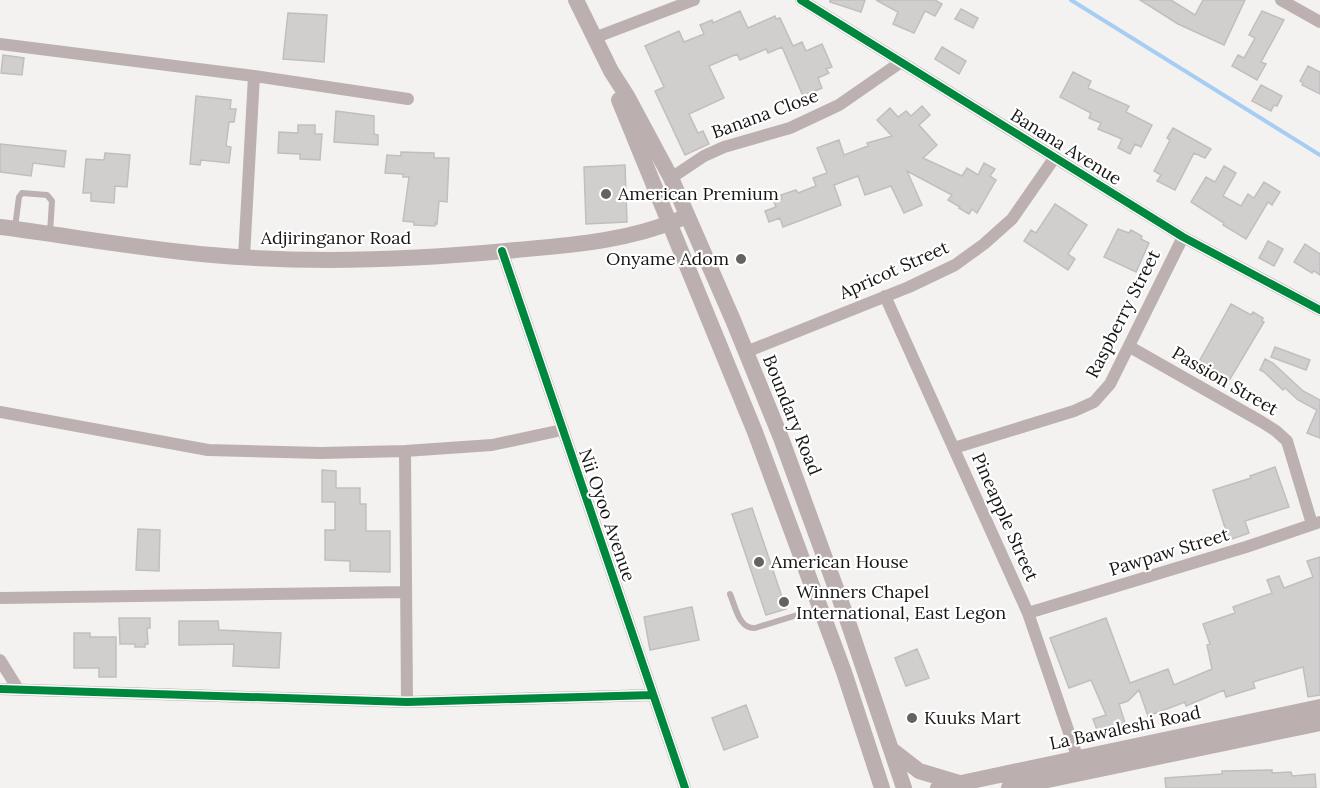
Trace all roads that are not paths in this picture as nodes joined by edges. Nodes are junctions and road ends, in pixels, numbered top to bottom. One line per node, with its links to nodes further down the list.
1 (576, 0): 6 (main road, Boundary Road)
2 (694, 0): 6 (street)
3 (801, 0): 8 (street, Banana Avenue)
4 (1281, 0): 5 (street)
5 (1320, 22)
6 (594, 38): 9 (main road, Boundary Road)
7 (0, 44): 10 (street)
8 (901, 62): 12 (street, Banana Avenue); 13 (street, Banana Close)
9 (610, 71): 13 (main road, Boundary Road); 15 (main road, Boundary Road)
10 (254, 76): 11 (street); 20 (street)
11 (408, 99)
12 (1055, 157): 18 (street, Banana Avenue); 21 (street, Apricot Street)
13 (671, 178): 14 (main road, Boundary Road)
14 (688, 215): 15 (main road, Adjiringanor Road); 24 (main road, Boundary Road)
15 (670, 223): 19 (main road, Adjiringanor Road); 33 (main road, Boundary Road)
16 (8, 228): 17 (main road, Adjiringanor Road); 17 (lane)
17 (50, 233): 20 (main road, Adjiringanor Road)
18 (1183, 237): 22 (street, Banana Avenue); 23 (street, Raspberry Street)
19 (502, 251): 20 (main road, Adjiringanor Road); 26 (street, Nii Oyoo Avenue)
20 (244, 257)
21 (885, 296): 24 (street, Apricot Street); 27 (street, Pineapple Street)
22 (1320, 310)
23 (1130, 348): 27 (street, Raspberry Street); 29 (street, Passion Street)
24 (746, 352): 42 (main road, Boundary Road)
25 (0, 412): 28 (street)
26 (562, 430): 28 (street); 38 (street, Nii Oyoo Avenue)
27 (954, 448): 34 (street, Pineapple Street)
28 (405, 451): 30 (street)
29 (1316, 523): 34 (street, Pawpaw Street)
30 (406, 592): 32 (street); 39 (street)
31 (730, 594): 33 (lane)
32 (0, 598)
33 (820, 608): 46 (main road, Boundary Road)
34 (1028, 613): 43 (street, Pineapple Street)
35 (0, 660): 37 (street)
36 (0, 689): 37 (street)
37 (18, 689): 39 (street)
38 (653, 695): 39 (street); 45 (street, Nii Oyoo Avenue)
39 (407, 702)
40 (1320, 707): 43 (main road, La Bawaleshi Road)
41 (1320, 723): 49 (main road, La Bawaleshi Road)
42 (892, 750): 44 (main road); 47 (main road, Boundary Road)
43 (1078, 759): 44 (main road, La Bawaleshi Road)
44 (960, 783): 48 (main road, La Bawaleshi Road)
45 (685, 788)
46 (882, 788)
47 (904, 788)
48 (938, 788)
49 (1009, 788)

